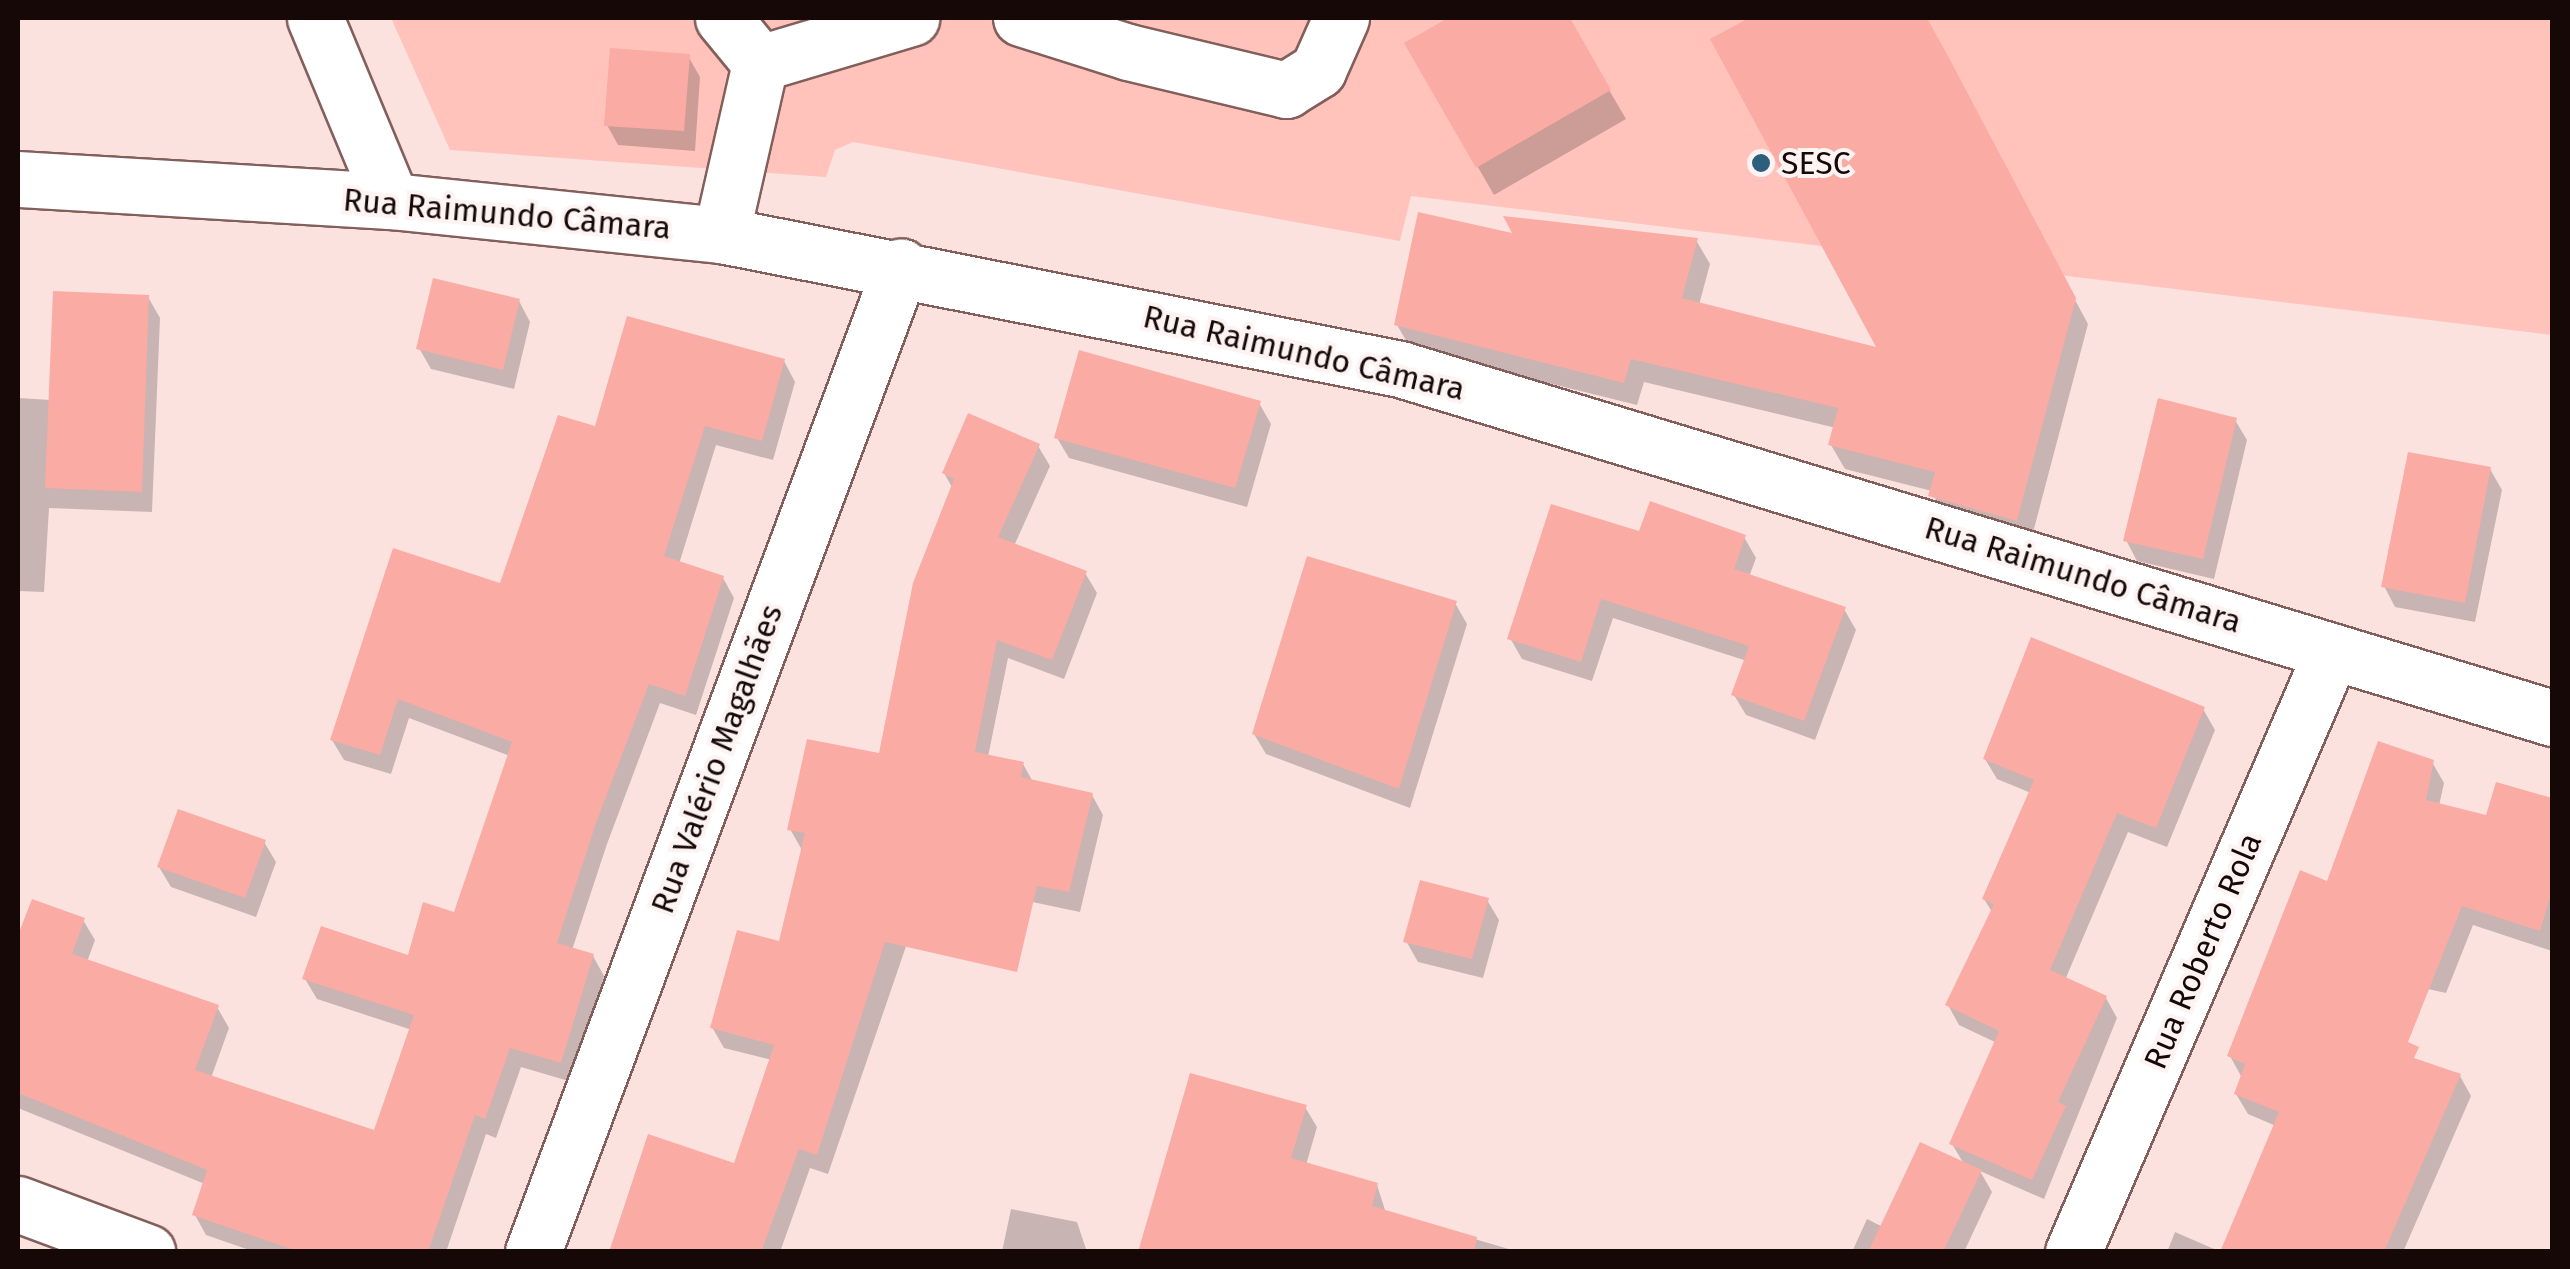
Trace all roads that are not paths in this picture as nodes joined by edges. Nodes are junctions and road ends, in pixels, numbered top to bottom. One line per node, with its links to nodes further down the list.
1 (315, 18): 8 (street)
2 (722, 18): 6 (street)
3 (910, 18): 6 (street)
4 (1021, 18): 5 (street)
5 (1341, 18)
6 (760, 63): 9 (street)
7 (18, 179): 8 (street, Rua Raimundo Câmara)
8 (391, 201): 9 (street, Rua Raimundo Câmara)
9 (721, 235): 10 (street, Rua Raimundo Câmara)
10 (900, 266): 11 (street, Rua Raimundo Câmara); 15 (street, Rua Valério Magalhães)
11 (2332, 651): 12 (street, Rua Raimundo Câmara); 16 (street, Rua Roberto Rola)
12 (2552, 718)
13 (18, 1204): 14 (street)
14 (147, 1252)
15 (533, 1252)
16 (2073, 1252)

